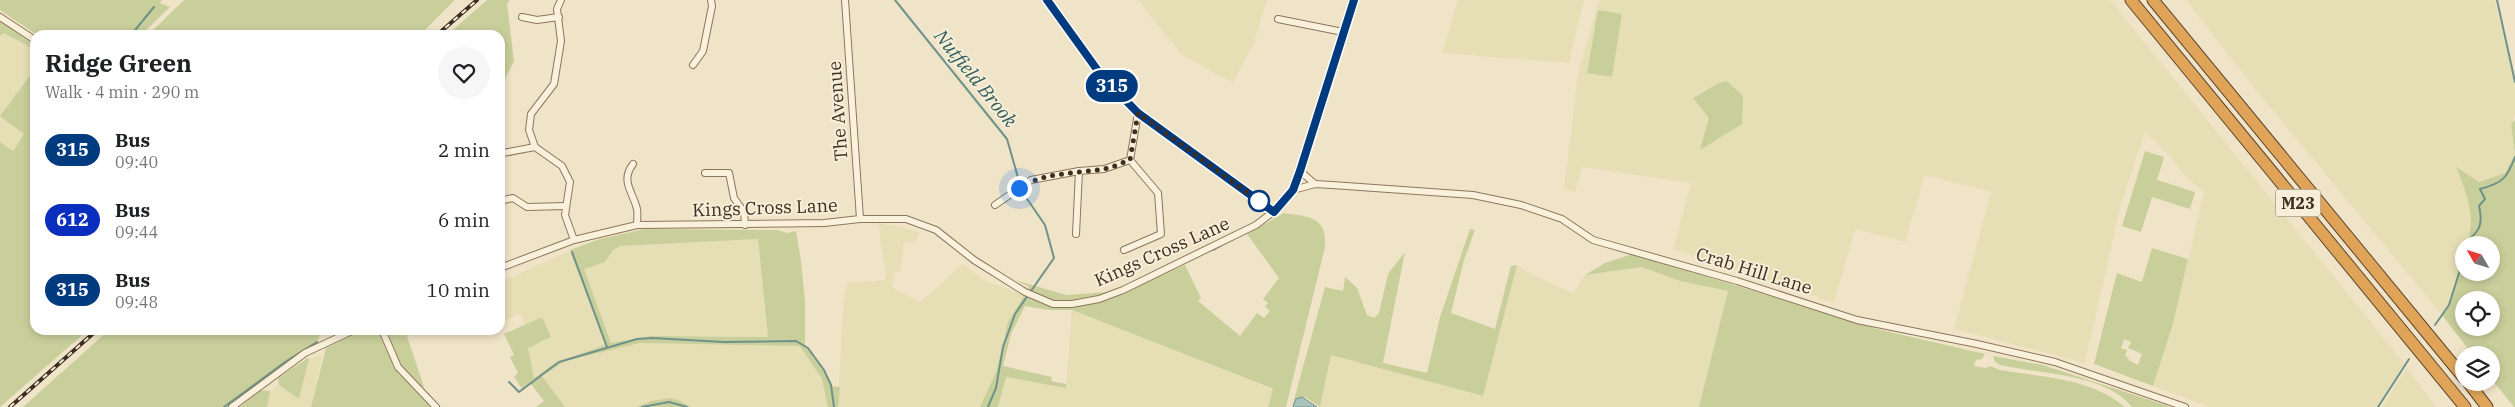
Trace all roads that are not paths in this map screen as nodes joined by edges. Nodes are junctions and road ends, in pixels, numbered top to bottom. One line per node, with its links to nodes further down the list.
1 (561, 0): 10 (street)
2 (711, 0): 14 (street)
3 (845, 0): 29 (street, The Avenue)
4 (1047, 0): 15 (street)
5 (1354, 0): 12 (street, Kings Cross Lane)
6 (2130, 0): 43 (highway, M23)
7 (2153, 0): 38 (highway, M23)
8 (522, 16): 10 (street)
9 (0, 17): 13 (street)
10 (559, 17): 16 (street)
11 (1278, 19): 12 (street)
12 (1343, 32): 21 (street, Kings Cross Lane)
13 (30, 37)
14 (693, 65)
15 (1138, 113): 18 (street); 28 (street)
16 (535, 147): 17 (street); 27 (street)
17 (505, 153)
18 (1130, 160): 20 (street); 34 (street)
19 (634, 164): 31 (street)
20 (1078, 171): 26 (street); 32 (street)
21 (1300, 171): 23 (street); 24 (street, Kings Cross Lane)
22 (705, 173): 30 (street)
23 (1314, 184): 24 (street, Crab Hill Lane); 42 (street, Crab Hill Lane)
24 (1293, 190): 28 (street, Kings Cross Lane)
25 (505, 200): 27 (street)
26 (995, 204)
27 (566, 206): 33 (street)
28 (1274, 212): 29 (street, Kings Cross Lane)
29 (860, 219): 30 (street, Kings Cross Lane)
30 (745, 225): 31 (street, Kings Cross Lane)
31 (637, 226): 33 (street, Kings Cross Lane)
32 (1076, 234)
33 (574, 240): 35 (street, Kings Cross Lane)
34 (1124, 250)
35 (505, 266)
36 (343, 335): 40 (street)
37 (384, 335): 41 (street)
38 (2455, 367)
39 (2475, 391): 44 (highway)
40 (232, 407)
41 (436, 407)
42 (2185, 407)
43 (2465, 407)
44 (2487, 407)

